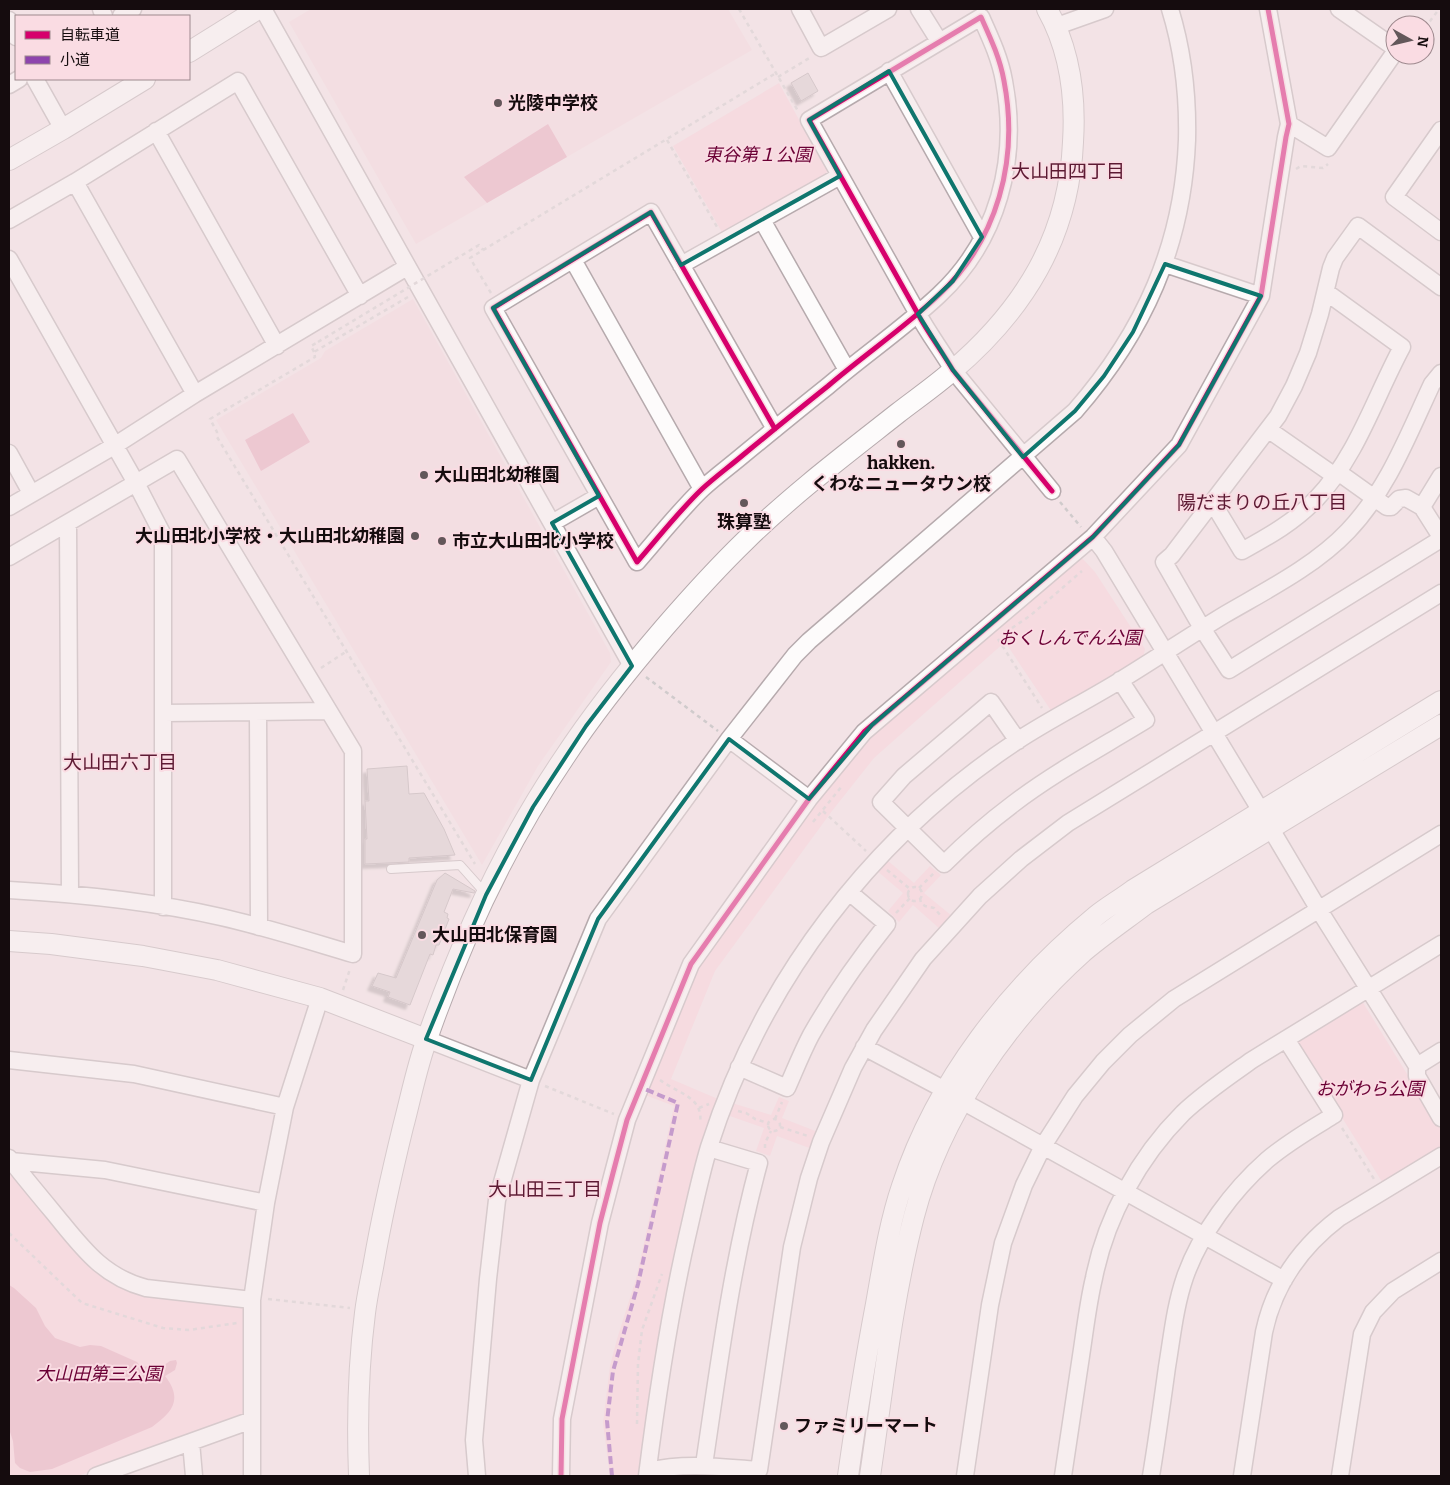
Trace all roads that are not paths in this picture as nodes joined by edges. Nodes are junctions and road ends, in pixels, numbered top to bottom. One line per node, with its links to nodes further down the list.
1 (134, 9): 12 (street)
2 (258, 9): 18 (street)
3 (263, 9): 38 (street)
4 (800, 9): 5 (street)
5 (888, 9)
6 (920, 9): 17 (street)
7 (1047, 9): 14 (street)
8 (1105, 9): 14 (street)
9 (1170, 9): 36 (street)
10 (1268, 9): 23 (street)
11 (1339, 9): 16 (street)
12 (123, 15)
13 (9, 20): 15 (street)
14 (1057, 26): 46 (street)
15 (15, 35)
16 (1385, 41)
17 (939, 42): 20 (street); 33 (street)
18 (190, 51)
19 (1386, 65): 23 (street)
20 (889, 71): 28 (street); 33 (street)
21 (36, 80): 24 (street)
22 (143, 80): 24 (street)
23 (1289, 124): 42 (street)
24 (63, 129): 27 (street)
25 (1441, 130): 32 (street)
26 (156, 131): 29 (street); 41 (street); 44 (street)
27 (9, 160)
28 (840, 176): 31 (street); 43 (street)
29 (75, 182): 30 (street); 48 (street)
30 (9, 220)
31 (762, 220): 37 (street); 45 (street)
32 (1440, 227)
33 (982, 237): 43 (street)
34 (9, 259): 51 (street)
35 (573, 260): 37 (street); 57 (street); 60 (street)
36 (1165, 264): 42 (street); 53 (street)
37 (681, 265): 49 (street)
38 (407, 267): 41 (street); 66 (street)
39 (1441, 287): 40 (street)
40 (1326, 292): 50 (street); 54 (street)
41 (360, 296): 44 (street)
42 (1261, 296): 67 (street)
43 (918, 314): 45 (street); 46 (street)
44 (278, 346): 48 (street)
45 (847, 370): 49 (street)
46 (953, 370): 53 (street); 73 (street)
47 (1441, 373): 61 (street)
48 (195, 394): 51 (street)
49 (775, 429): 57 (street)
50 (1269, 430): 54 (street); 62 (street)
51 (114, 446): 56 (street); 59 (street)
52 (9, 453): 59 (street)
53 (1023, 457): 58 (street); 81 (street)
54 (1336, 474): 61 (street); 62 (street)
55 (1441, 476): 64 (street)
56 (136, 483): 65 (street); 76 (street); 77 (street)
57 (702, 489): 60 (street)
58 (1052, 491)
59 (31, 493): 63 (street)
60 (600, 496): 66 (street)
61 (1375, 498): 64 (street); 71 (street)
62 (1212, 503): 71 (street)
63 (9, 507)
64 (1422, 507): 68 (street)
65 (68, 523): 69 (street); 91 (street)
66 (552, 523): 73 (street)
67 (1092, 538): 72 (street); 83 (street)
68 (1441, 538): 71 (street)
69 (9, 557)
70 (1441, 592): 80 (street)
71 (1202, 628): 72 (street)
72 (1165, 652): 74 (street); 80 (street)
73 (632, 666): 92 (street)
74 (1120, 680): 82 (street); 85 (street)
75 (1441, 701): 84 (street)
76 (328, 711): 78 (street); 95 (street)
77 (164, 713): 78 (street); 93 (street)
78 (258, 713): 95 (street)
79 (1441, 725): 86 (street)
80 (1215, 733): 84 (street); 102 (street)
81 (729, 739): 83 (street); 107 (street)
82 (1018, 741): 85 (street); 85 (street)
83 (809, 799): 131 (street)
84 (1261, 811): 108 (street)
85 (907, 829): 90 (street)
86 (1271, 829): 94 (street); 108 (street)
87 (1441, 834): 94 (street)
88 (391, 869): 92 (lane)
89 (9, 890): 91 (street)
90 (849, 892): 106 (street); 106 (street)
91 (70, 894): 93 (street)
92 (486, 895): 100 (street)
93 (163, 906): 95 (street)
94 (1319, 910): 98 (street); 111 (street)
95 (259, 927)
96 (9, 941): 99 (street)
97 (1441, 944): 98 (street)
98 (1369, 989): 101 (street); 105 (street)
99 (320, 998): 100 (street); 109 (street)
100 (426, 1039): 107 (street); 129 (street)
101 (1286, 1039): 115 (street); 117 (street)
102 (864, 1047): 108 (street); 123 (street)
103 (1441, 1051): 105 (street)
104 (9, 1060): 109 (street)
105 (1417, 1066): 110 (street)
106 (739, 1067): 112 (street)
107 (531, 1080): 130 (street)
108 (954, 1096): 111 (street); 132 (street); 133 (street)
109 (286, 1107): 116 (street)
110 (1441, 1118)
111 (1043, 1146): 115 (street); 134 (street)
112 (709, 1148): 123 (street); 125 (street)
113 (1441, 1156): 119 (street)
114 (10, 1159): 116 (street); 120 (street)
115 (1126, 1191): 117 (street); 135 (street)
116 (266, 1203): 120 (street)
117 (1205, 1236): 119 (street); 136 (street)
118 (1441, 1261): 138 (street)
119 (1284, 1280): 137 (street)
120 (252, 1299): 121 (street)
121 (252, 1420): 122 (street); 128 (street)
122 (192, 1442): 124 (street); 127 (street)
123 (704, 1465): 125 (street)
124 (127, 1471): 126 (street)
125 (647, 1473)
126 (96, 1476)
127 (194, 1476)
128 (252, 1476)
129 (359, 1476)
130 (477, 1476)
131 (561, 1476)
132 (848, 1476)
133 (870, 1476)
134 (965, 1476)
135 (1063, 1476)
136 (1151, 1476)
137 (1242, 1476)
138 (1340, 1476)

